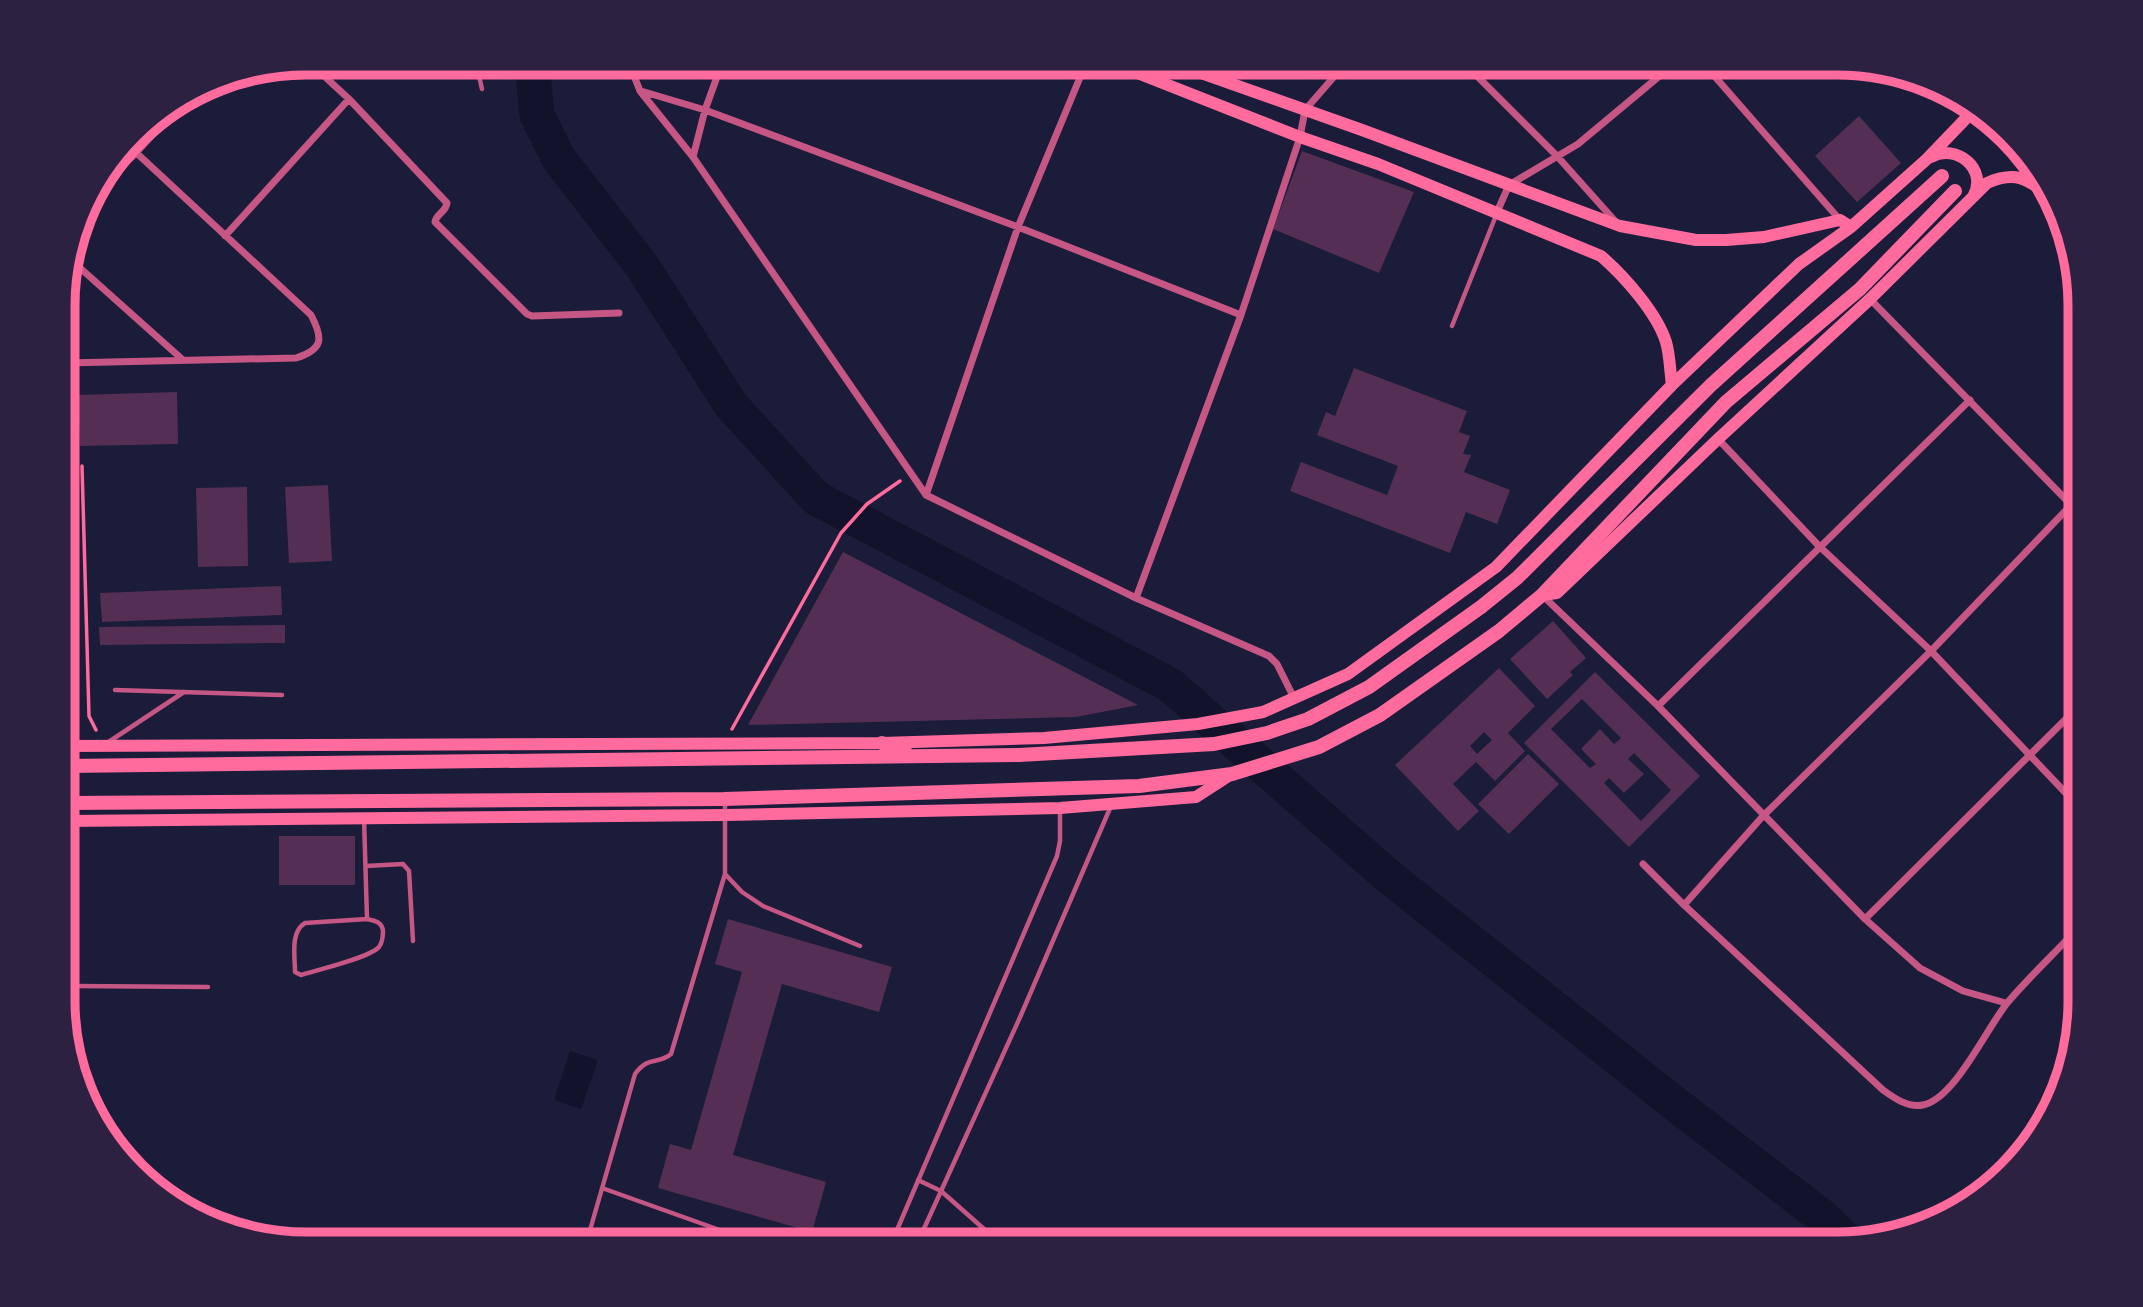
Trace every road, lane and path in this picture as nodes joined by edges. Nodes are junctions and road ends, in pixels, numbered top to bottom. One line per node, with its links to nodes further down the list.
1 (323, 75): 14 (street)
2 (479, 75): 12 (lane)
3 (634, 75): 13 (street)
4 (718, 75): 15 (street)
5 (1081, 75): 33 (street)
6 (1142, 75): 19 (main road)
7 (1207, 75): 16 (main road)
8 (1336, 75): 16 (street)
9 (1476, 75): 22 (street)
10 (1661, 75): 22 (street)
11 (1714, 75): 31 (street)
12 (482, 89)
13 (640, 91): 15 (street); 21 (street)
14 (349, 99): 34 (street); 37 (street)
15 (705, 110): 21 (street); 33 (street)
16 (1305, 110): 19 (street); 27 (main road)
17 (1968, 117): 24 (main road)
18 (151, 136): 20 (street)
19 (1300, 137): 30 (main road); 38 (street)
20 (135, 153): 23 (street); 34 (street)
21 (692, 156): 46 (street)
22 (1557, 156): 27 (street); 32 (street)
23 (130, 158)
24 (1927, 159): 29 (main road); 31 (main road)
25 (1942, 176): 64 (main road)
26 (2031, 182): 29 (main road)
27 (1509, 185): 30 (street); 32 (main road)
28 (1955, 191): 51 (main road)
29 (1970, 201): 36 (main road)
30 (1497, 212): 39 (lane); 42 (main road)
31 (1846, 224): 32 (main road); 42 (main road)
32 (1620, 226)
33 (1018, 227): 38 (street); 47 (street)
34 (225, 236): 40 (street)
35 (79, 267): 40 (street)
36 (1870, 299): 43 (street); 44 (main road)
37 (619, 313)
38 (1241, 315): 52 (street)
39 (1452, 326)
40 (183, 361): 41 (street)
41 (75, 363)
42 (1672, 385): 57 (main road)
43 (1970, 400): 48 (street); 50 (street)
44 (1718, 439): 50 (street); 51 (main road)
45 (82, 466): 63 (path)
46 (911, 473): 47 (street); 61 (path)
47 (926, 495): 52 (street)
48 (2067, 501)
49 (2067, 509): 53 (street)
50 (1819, 546): 53 (street); 58 (street)
51 (1542, 595): 58 (street); 67 (main road)
52 (1136, 598): 57 (street)
53 (1931, 651): 65 (street); 74 (street)
54 (115, 690): 55 (lane)
55 (184, 692): 56 (lane); 63 (lane)
56 (282, 695)
57 (1294, 698): 60 (main road)
58 (1658, 706): 74 (street)
59 (2067, 718): 65 (street)
60 (882, 743): 61 (main road); 64 (main road)
61 (724, 744): 63 (main road)
62 (75, 746): 63 (main road)
63 (104, 746)
64 (917, 755): 66 (main road)
65 (2031, 755): 68 (street); 82 (street)
66 (75, 766)
67 (1232, 774): 69 (main road); 71 (main road)
68 (2067, 793)
69 (724, 799): 70 (main road); 73 (lane)
70 (75, 803)
71 (1112, 803): 72 (main road); 91 (lane)
72 (1060, 808): 73 (main road); 89 (lane)
73 (726, 815): 75 (main road); 79 (lane)
74 (1763, 816): 80 (street); 82 (street)
75 (364, 818): 76 (main road); 78 (lane)
76 (75, 821)
77 (1643, 864): 80 (street)
78 (366, 866): 81 (lane); 83 (lane)
79 (725, 874): 85 (lane); 90 (lane)
80 (1684, 905): 88 (street)
81 (368, 919): 81 (lane)
82 (1864, 919): 88 (street)
83 (413, 941)
84 (2067, 941): 88 (street)
85 (860, 946)
86 (75, 986): 87 (lane)
87 (208, 988)
88 (2006, 1003)
89 (918, 1180): 91 (lane); 94 (lane)
90 (602, 1188): 92 (lane); 93 (lane)
91 (941, 1191): 95 (lane); 96 (lane)
92 (589, 1232)
93 (725, 1232)
94 (896, 1232)
95 (923, 1232)
96 (987, 1232)

